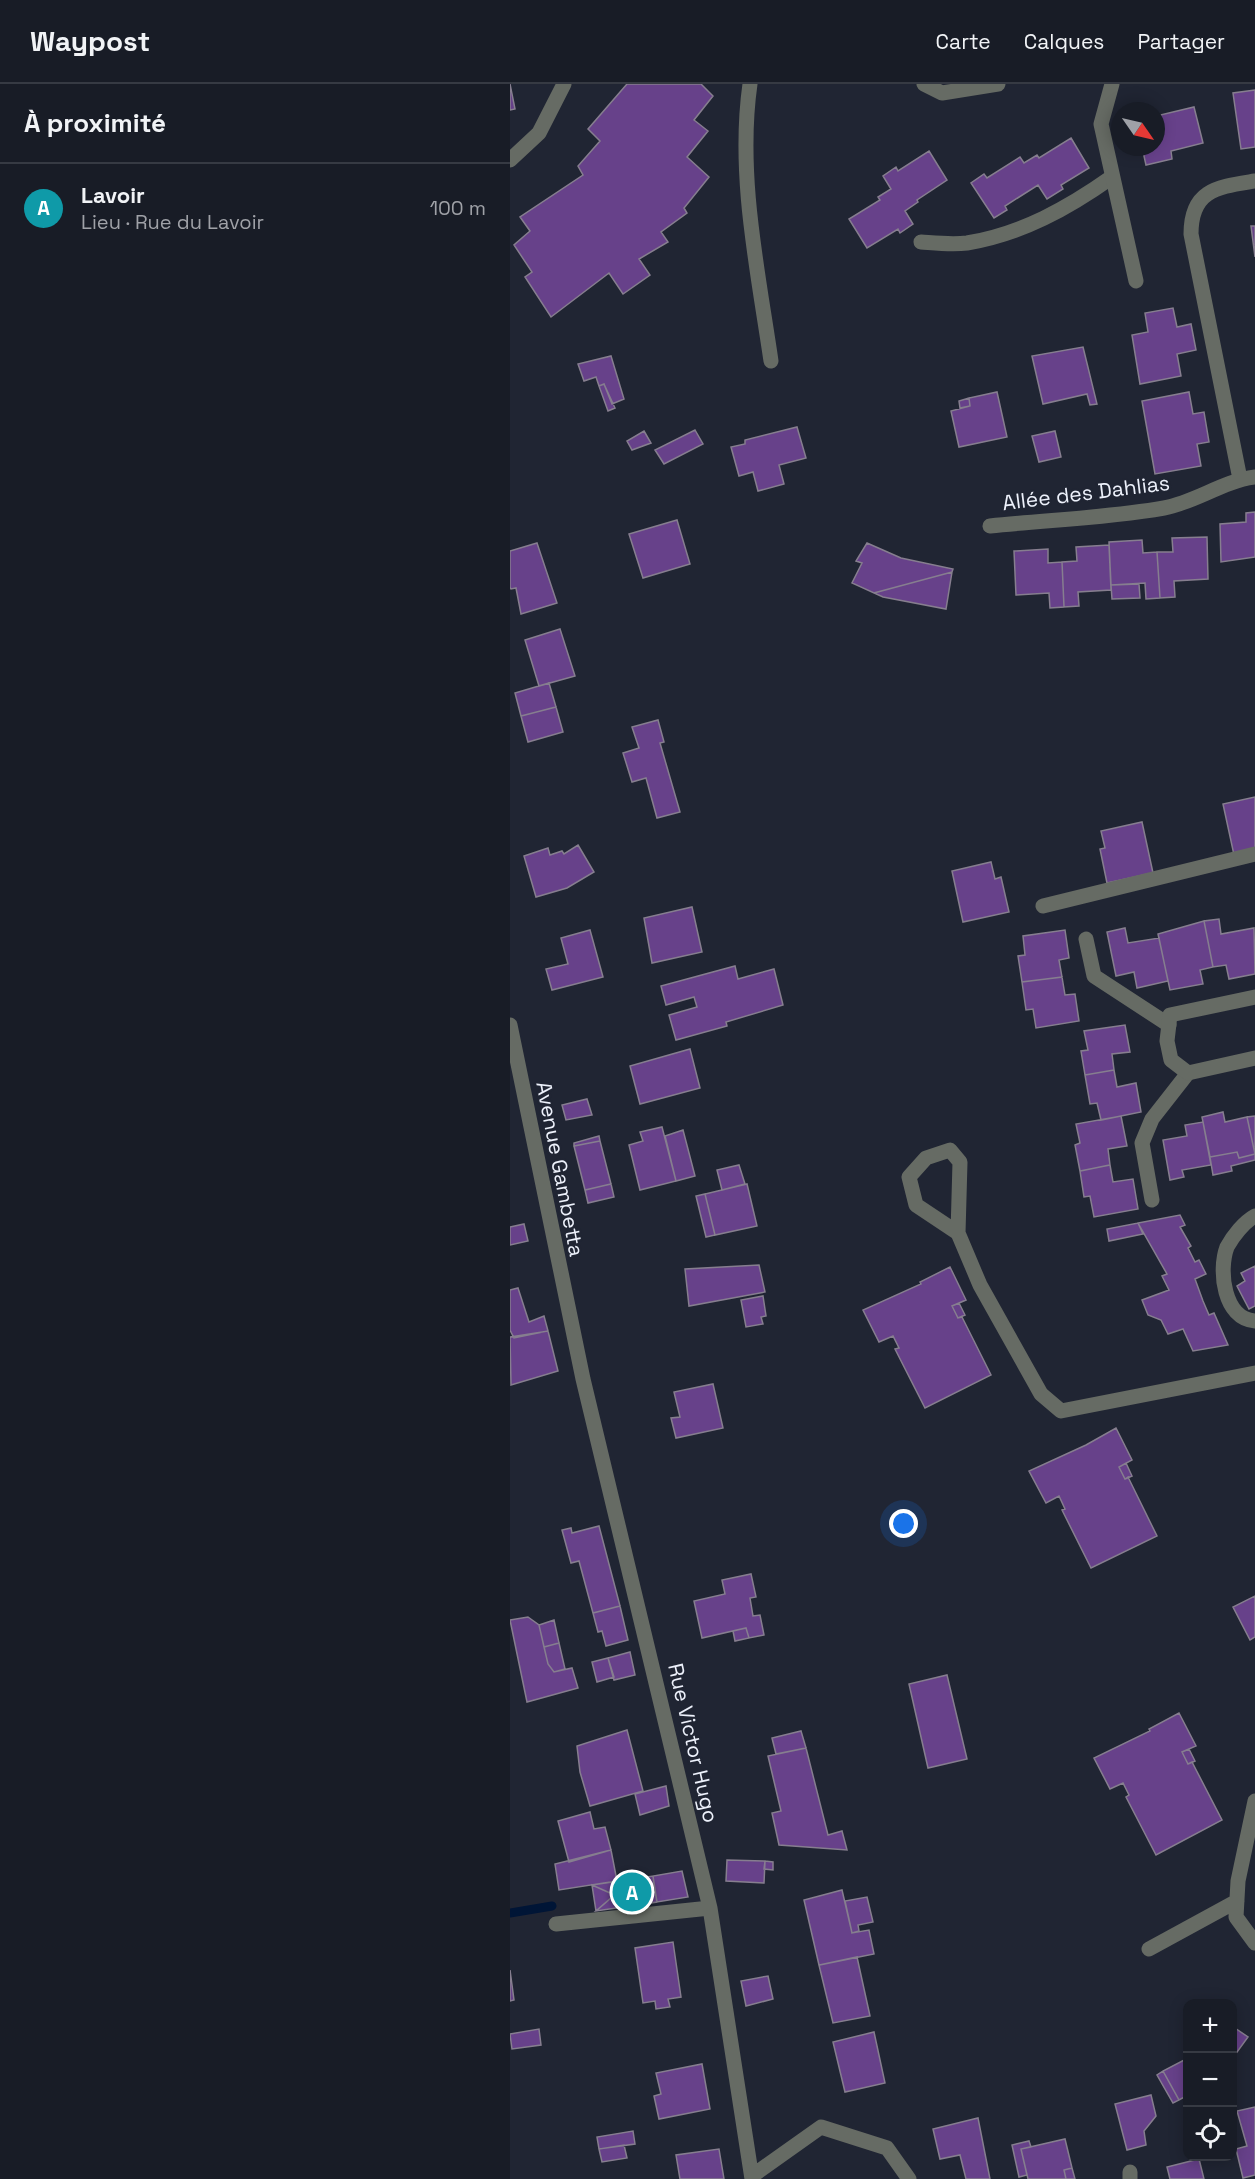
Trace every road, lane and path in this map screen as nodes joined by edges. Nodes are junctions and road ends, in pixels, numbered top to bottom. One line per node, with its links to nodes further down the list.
1 (564, 84): 6 (street)
2 (750, 84): 11 (street)
3 (924, 84): 4 (street)
4 (998, 84)
5 (1112, 84): 7 (street)
6 (510, 160)
7 (1112, 177): 9 (street); 10 (street)
8 (1255, 181): 12 (street)
9 (921, 242)
10 (1136, 281)
11 (771, 361)
12 (1248, 478): 13 (street, Allée des Dahlias)
13 (990, 526)
14 (1255, 854): 15 (street)
15 (1043, 906)
16 (1086, 939): 19 (street)
17 (1255, 997): 19 (street)
18 (510, 1024): 25 (street, Avenue Gambetta)
19 (1169, 1024): 21 (street)
20 (1255, 1058): 21 (street)
21 (1188, 1073): 22 (street)
22 (1152, 1200)
23 (1255, 1216): 26 (street)
24 (958, 1233): 24 (street); 27 (street)
25 (570, 1321): 30 (street, Rue Victor Hugo)
26 (1255, 1321)
27 (1255, 1374)
28 (1255, 1801): 29 (street)
29 (1237, 1901): 32 (street); 33 (street)
30 (710, 1908): 31 (street); 34 (street, Rue Victor Hugo)
31 (556, 1924)
32 (1255, 1943)
33 (1149, 1948)
34 (752, 2177): 35 (street)
35 (909, 2179)

